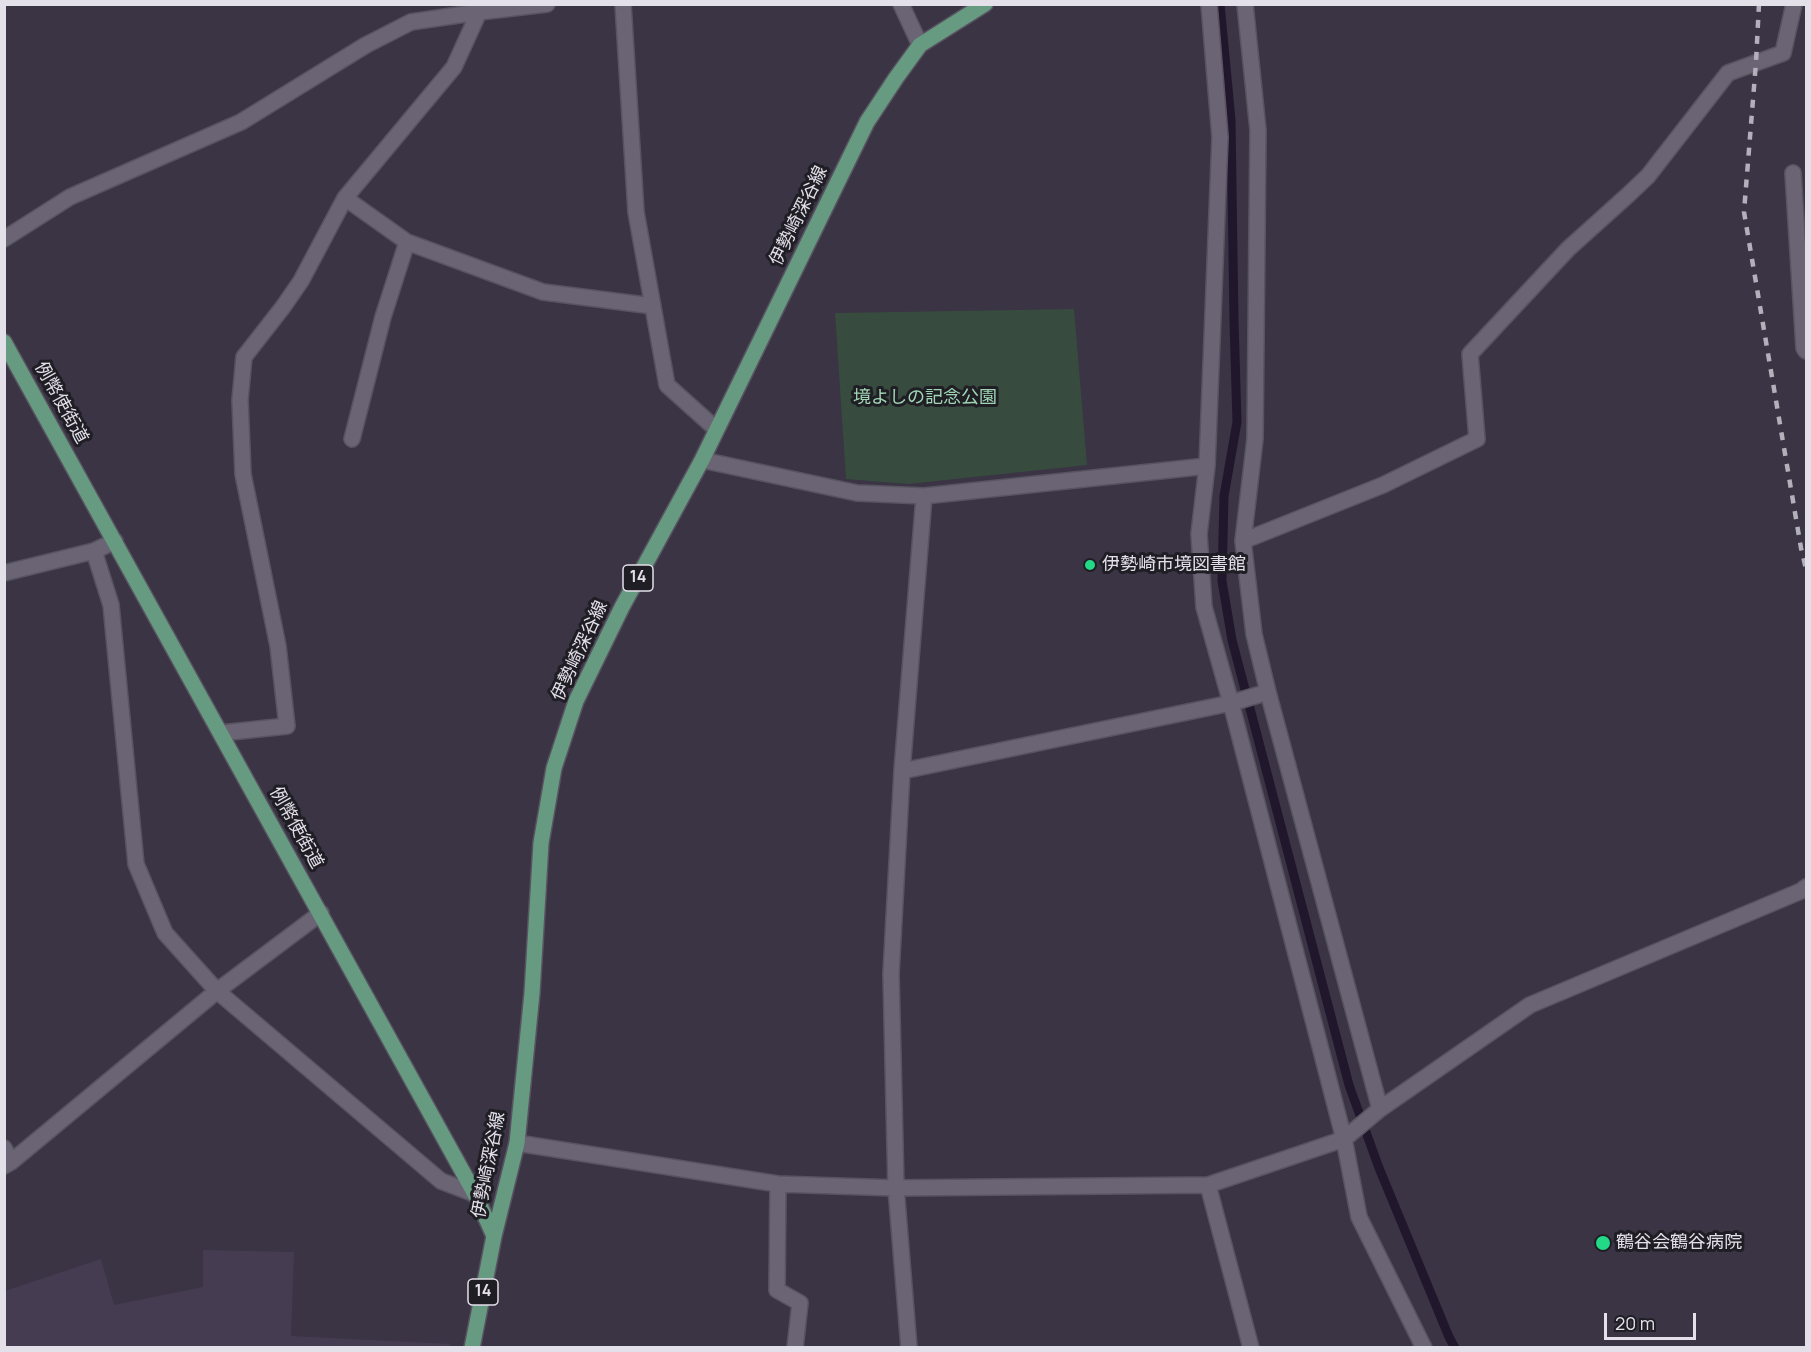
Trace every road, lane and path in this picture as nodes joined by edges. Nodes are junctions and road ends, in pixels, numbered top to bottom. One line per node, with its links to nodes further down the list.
1 (547, 4): 8 (street)
2 (623, 4): 14 (street)
3 (901, 4): 9 (street)
4 (985, 4): 9 (main road, 伊勢崎深谷線 / 14)
5 (1209, 4): 20 (street)
6 (1245, 4): 23 (street)
7 (1794, 4): 23 (street)
8 (479, 12): 11 (street); 12 (street)
9 (920, 45): 17 (main road, 伊勢崎深谷線 / 14)
10 (1793, 173): 16 (street)
11 (345, 198): 13 (street); 28 (street)
12 (4, 239)
13 (407, 242): 14 (street); 18 (street)
14 (653, 306): 17 (street)
15 (4, 342): 22 (main road, 例幣使街道)
16 (1806, 351)
17 (717, 429): 19 (main road, 伊勢崎深谷線 / 14)
18 (352, 439)
19 (702, 460): 21 (street); 35 (main road, 伊勢崎深谷線 / 14)
20 (1207, 466): 21 (street); 27 (street)
21 (924, 496): 29 (street)
22 (115, 541): 24 (street); 28 (main road, 例幣使街道)
23 (1242, 541): 26 (street)
24 (94, 551): 25 (street); 32 (street)
25 (4, 573)
26 (1268, 692): 27 (street); 33 (street)
27 (1231, 704): 29 (street); 34 (street)
28 (221, 733): 31 (main road, 例幣使街道)
29 (902, 771): 39 (street)
30 (1806, 887): 33 (street)
31 (321, 914): 32 (street); 40 (main road, 例幣使街道)
32 (216, 991): 36 (street); 40 (street)
33 (1380, 1109): 34 (street)
34 (1344, 1139): 38 (street); 46 (street)
35 (517, 1143): 37 (street); 41 (main road, 伊勢崎深谷線 / 14)
36 (7, 1158)
37 (778, 1184): 39 (street); 43 (street)
38 (1208, 1185): 39 (street); 45 (street)
39 (896, 1188): 44 (street)
40 (475, 1194): 41 (main road, 例幣使街道)
41 (494, 1236): 42 (main road, 14)
42 (472, 1347)
43 (795, 1347)
44 (909, 1347)
45 (1251, 1347)
46 (1424, 1347)

